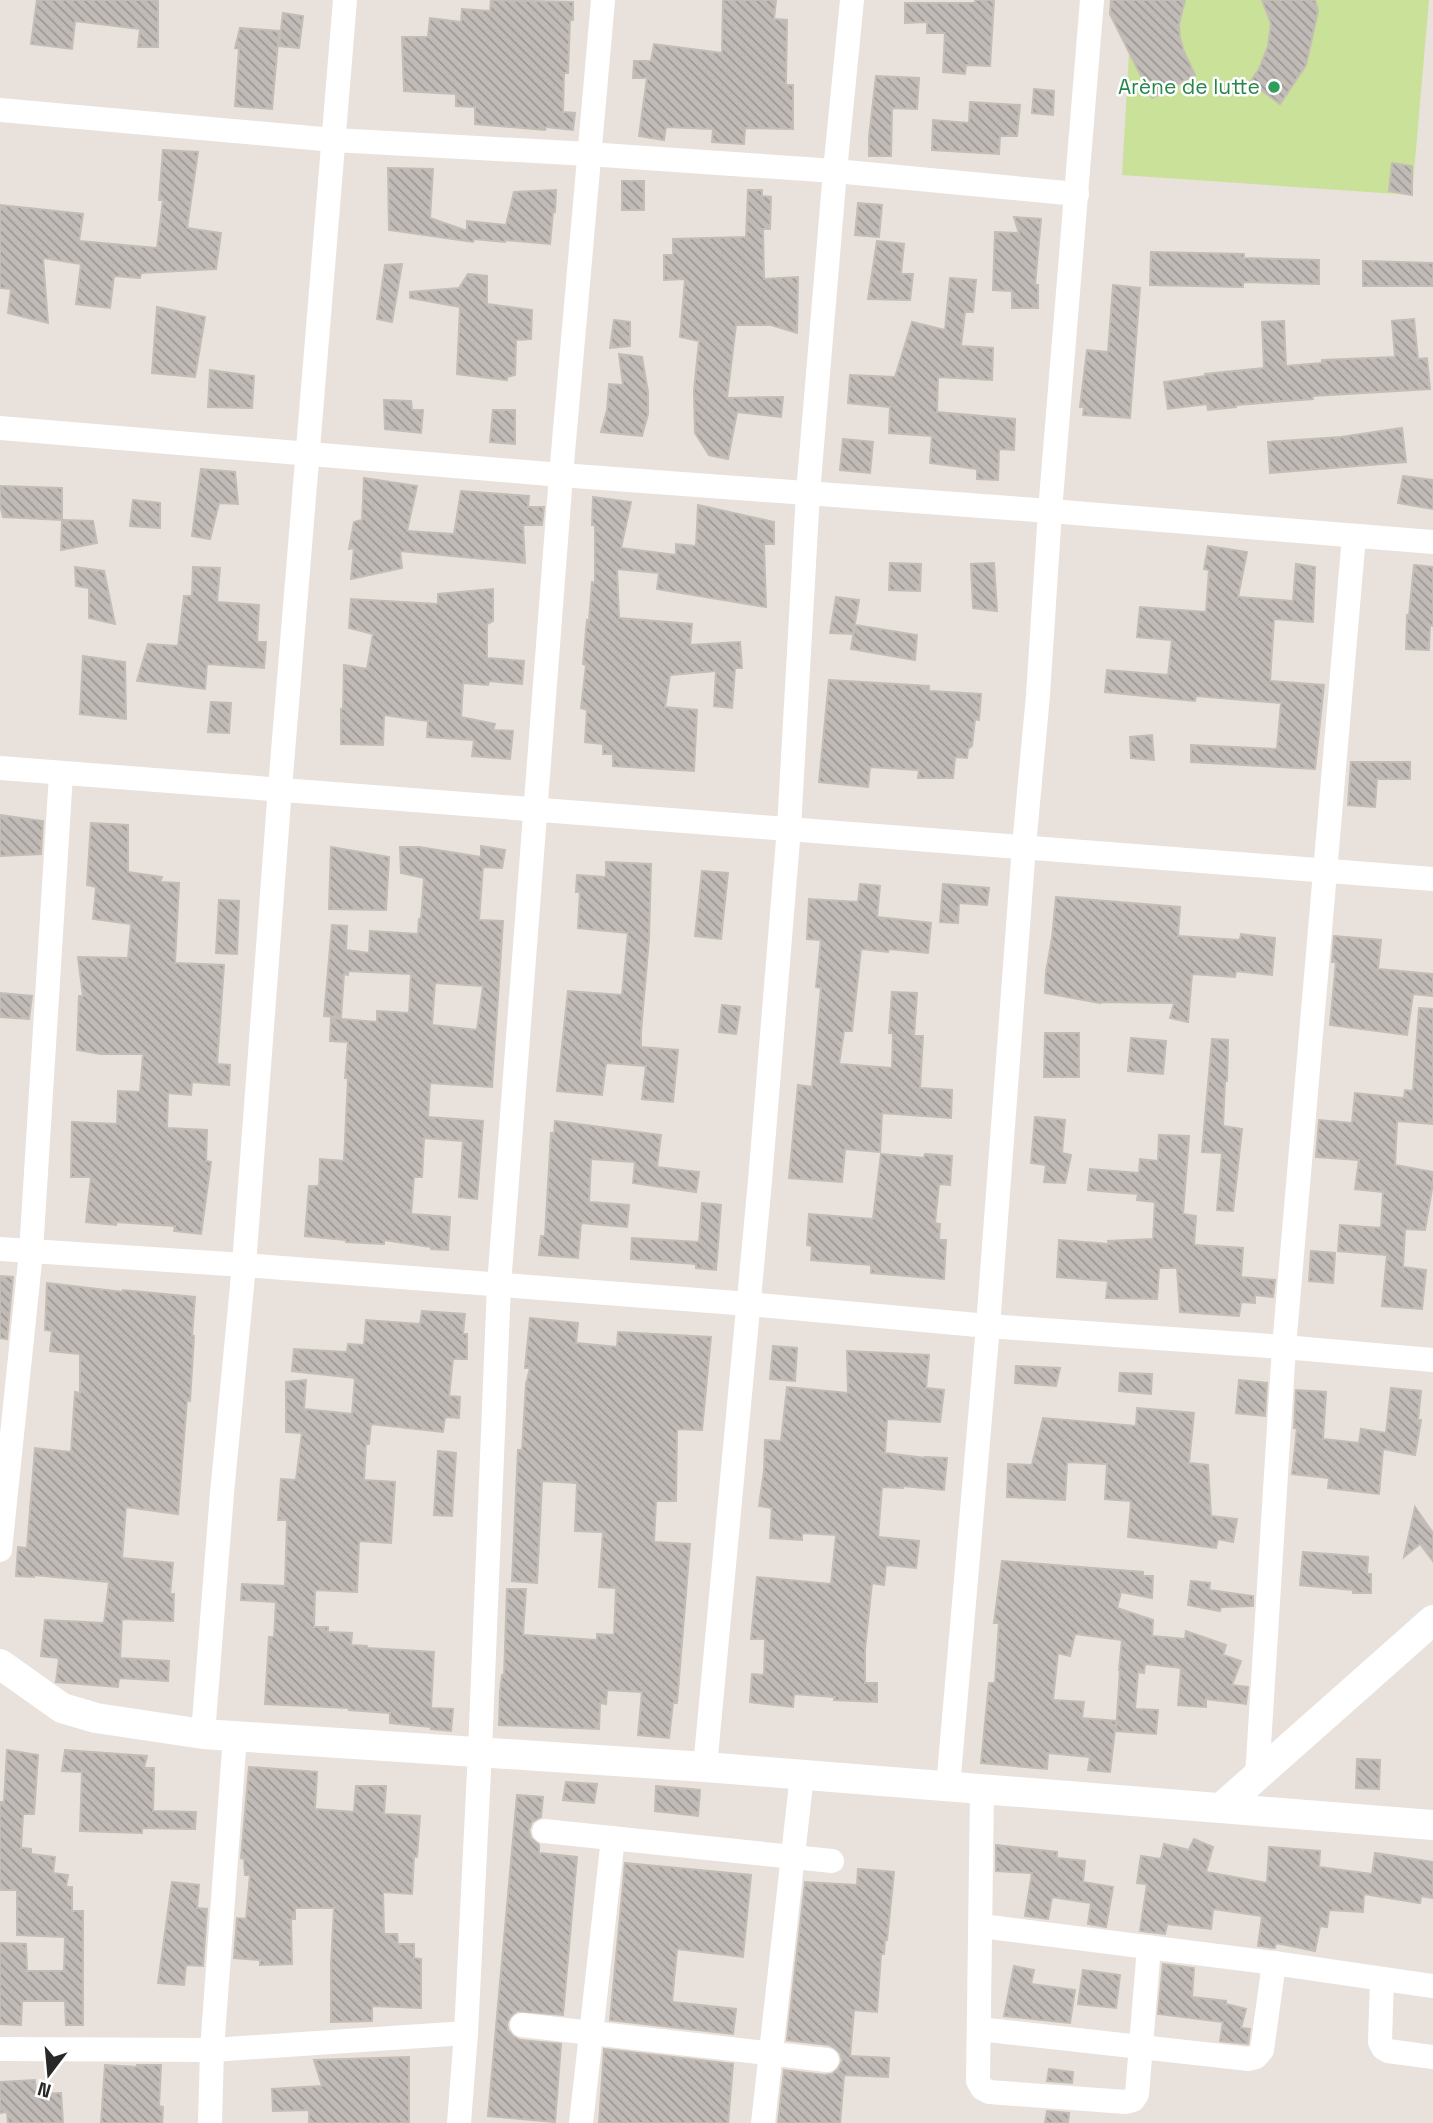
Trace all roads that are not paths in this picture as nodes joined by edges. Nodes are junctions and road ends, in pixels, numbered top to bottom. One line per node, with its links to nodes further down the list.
1 (345, 0): 6 (street)
2 (603, 0): 7 (street)
3 (852, 0): 8 (street)
4 (1092, 0): 9 (street)
5 (0, 110): 6 (street)
6 (334, 140): 7 (street); 11 (street)
7 (588, 154): 8 (street); 12 (street)
8 (835, 171): 9 (street); 13 (street)
9 (1077, 194): 14 (street)
10 (0, 428): 11 (street)
11 (308, 455): 12 (street); 19 (street)
12 (561, 475): 13 (street); 20 (street)
13 (808, 494): 14 (street); 21 (street)
14 (1050, 511): 15 (street); 22 (street)
15 (1354, 536): 16 (street); 23 (street)
16 (1433, 542)
17 (0, 768): 18 (street)
18 (61, 774): 19 (street); 26 (street)
19 (280, 788): 20 (street); 27 (street)
20 (536, 808): 21 (street); 28 (street)
21 (789, 828): 22 (street); 29 (street)
22 (1024, 846): 23 (street); 30 (street)
23 (1326, 871): 24 (street); 31 (street)
24 (1433, 879)
25 (0, 1249): 26 (street)
26 (31, 1252): 27 (street); 33 (street)
27 (244, 1265): 28 (street); 36 (street)
28 (499, 1285): 29 (street); 38 (street)
29 (749, 1304): 30 (street); 39 (street)
30 (988, 1326): 31 (street); 42 (street)
31 (1284, 1347): 32 (street); 41 (street)
32 (1433, 1360)
33 (0, 1550)
34 (1433, 1620): 41 (street)
35 (0, 1664): 36 (street)
36 (203, 1734): 37 (street)
37 (235, 1736): 38 (street); 61 (street)
38 (480, 1751): 39 (street); 58 (street)
39 (705, 1767): 40 (street)
40 (802, 1775): 42 (street); 48 (street)
41 (1256, 1777): 44 (street)
42 (948, 1787): 43 (street)
43 (982, 1790): 44 (street); 50 (street)
44 (1222, 1807): 45 (street)
45 (1433, 1825)
46 (544, 1830): 47 (street)
47 (613, 1838): 48 (street); 57 (street)
48 (793, 1855): 49 (street); 62 (street)
49 (832, 1861)
50 (981, 1926): 51 (street); 56 (street)
51 (1149, 1947): 52 (street); 59 (street)
52 (1273, 1963): 53 (street); 59 (street)
53 (1382, 1979): 54 (street); 63 (street)
54 (1433, 1986)
55 (523, 2025): 57 (street)
56 (979, 2029): 59 (street); 59 (street)
57 (591, 2032): 62 (street); 67 (street)
58 (466, 2033): 61 (street); 66 (street)
59 (1141, 2046)
60 (0, 2049): 61 (street)
61 (212, 2050): 65 (street)
62 (771, 2054): 64 (street); 68 (street)
63 (1433, 2057)
64 (827, 2060)
65 (210, 2123)
66 (459, 2123)
67 (581, 2123)
68 (763, 2123)

